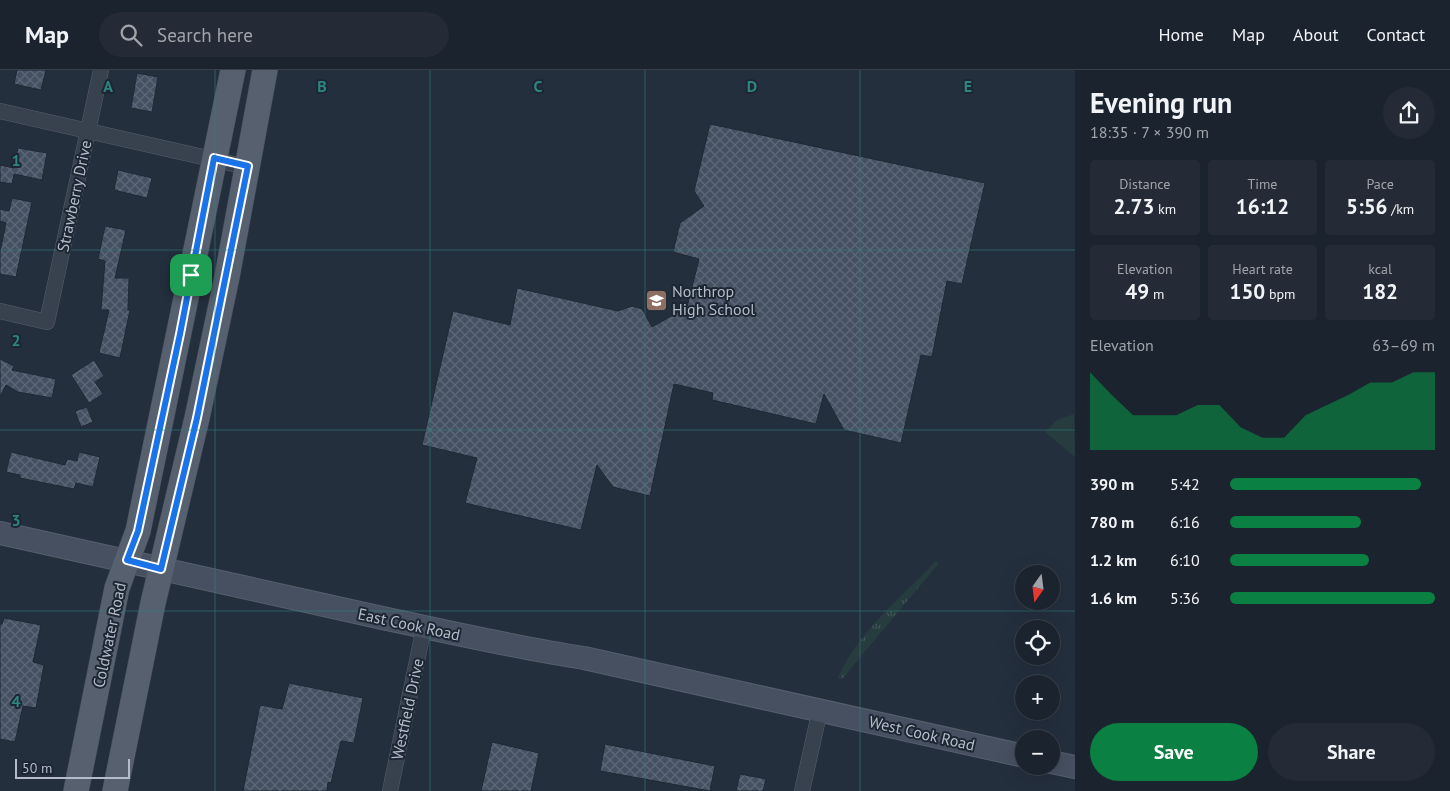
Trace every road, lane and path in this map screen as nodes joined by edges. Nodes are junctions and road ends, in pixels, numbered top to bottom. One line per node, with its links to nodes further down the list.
1 (101, 70): 5 (street, Strawberry Drive)
2 (234, 70): 6 (main road, Coldwater Road)
3 (265, 70): 7 (main road)
4 (0, 111): 5 (street)
5 (88, 131): 6 (street); 8 (street, Strawberry Drive)
6 (214, 158): 7 (street); 10 (main road, Coldwater Road)
7 (248, 166): 11 (main road)
8 (0, 311)
9 (0, 533): 10 (main road, East Cook Road)
10 (127, 560): 11 (main road, East Cook Road); 17 (main road, Coldwater Road)
11 (161, 569): 12 (main road, East Cook Road); 18 (main road)
12 (424, 627): 13 (main road, East Cook Road); 19 (street, Westfield Drive)
13 (820, 710): 14 (main road, West Cook Road); 20 (street)
14 (1015, 754)
15 (1060, 764): 16 (main road)
16 (1075, 767)
17 (76, 791)
18 (115, 791)
19 (390, 791)
20 (802, 791)

